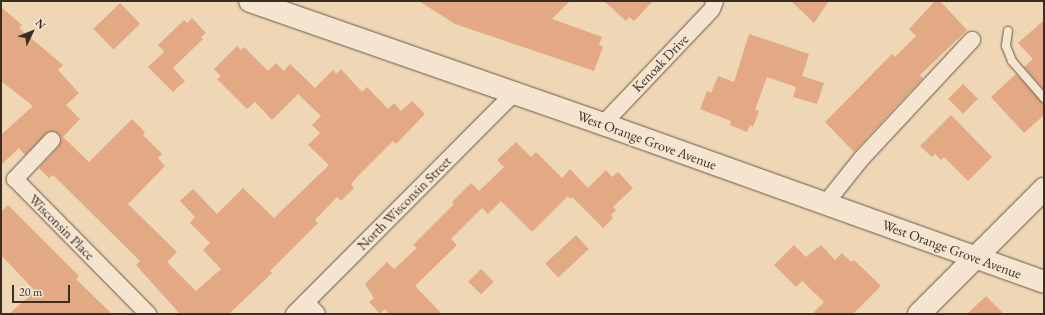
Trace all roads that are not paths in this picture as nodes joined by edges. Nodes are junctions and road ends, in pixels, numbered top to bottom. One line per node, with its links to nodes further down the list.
1 (250, 1): 5 (street, West Orange Grove Avenue)
2 (715, 1): 7 (street, Kenoak Drive)
3 (1008, 31): 6 (lane)
4 (972, 40): 10 (street)
5 (514, 93): 7 (street, West Orange Grove Avenue); 13 (street, North Wisconsin Street)
6 (1044, 98)
7 (603, 124): 10 (street, West Orange Grove Avenue)
8 (52, 140): 14 (street, Wisconsin Place)
9 (1044, 189): 11 (street)
10 (825, 204): 11 (street, West Orange Grove Avenue)
11 (976, 258): 12 (street, West Orange Grove Avenue); 16 (street)
12 (1044, 282)
13 (311, 308): 15 (street, North Wisconsin Street)
14 (148, 314)
15 (294, 314)
16 (919, 314)

